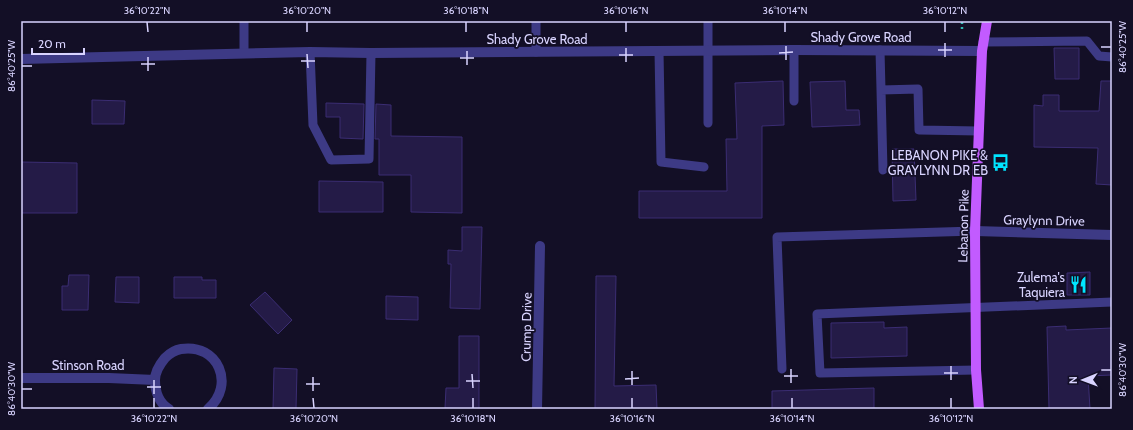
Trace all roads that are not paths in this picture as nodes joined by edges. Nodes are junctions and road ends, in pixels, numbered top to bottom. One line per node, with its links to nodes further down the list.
1 (244, 21): 12 (lane)
2 (536, 21): 11 (lane)
3 (708, 21): 6 (lane)
4 (987, 21): 5 (main road, Lebanon Pike)
5 (982, 47): 8 (street, Shady Grove Road); 14 (lane); 19 (main road, Lebanon Pike)
6 (707, 50): 7 (street, Shady Grove Road); 9 (street, Shady Grove Road); 18 (lane)
7 (794, 50): 8 (street, Shady Grove Road); 17 (lane)
8 (880, 50): 16 (lane)
9 (659, 51): 11 (street, Shady Grove Road); 20 (lane)
10 (310, 52): 12 (street, Shady Grove Road); 13 (street, Shady Grove Road); 13 (lane)
11 (536, 52): 13 (street, Shady Grove Road)
12 (244, 53): 15 (street, Shady Grove Road)
13 (371, 53)
14 (1112, 57)
15 (21, 59)
16 (881, 90): 19 (lane); 21 (lane)
17 (794, 101)
18 (708, 123)
19 (979, 131): 22 (main road, Lebanon Pike)
20 (704, 167)
21 (884, 170)
22 (975, 232): 23 (street, Graylynn Drive); 26 (main road, Lebanon Pike); 27 (lane)
23 (1112, 235)
24 (540, 246): 33 (street, Crump Drive)
25 (1112, 302): 26 (lane)
26 (975, 308): 28 (main road, Lebanon Pike); 28 (lane)
27 (782, 369)
28 (976, 370): 34 (main road, Lebanon Pike)
29 (21, 378): 30 (street, Stinson Road)
30 (155, 380): 31 (street); 32 (street)
31 (169, 409)
32 (208, 409)
33 (537, 409)
34 (979, 409)

